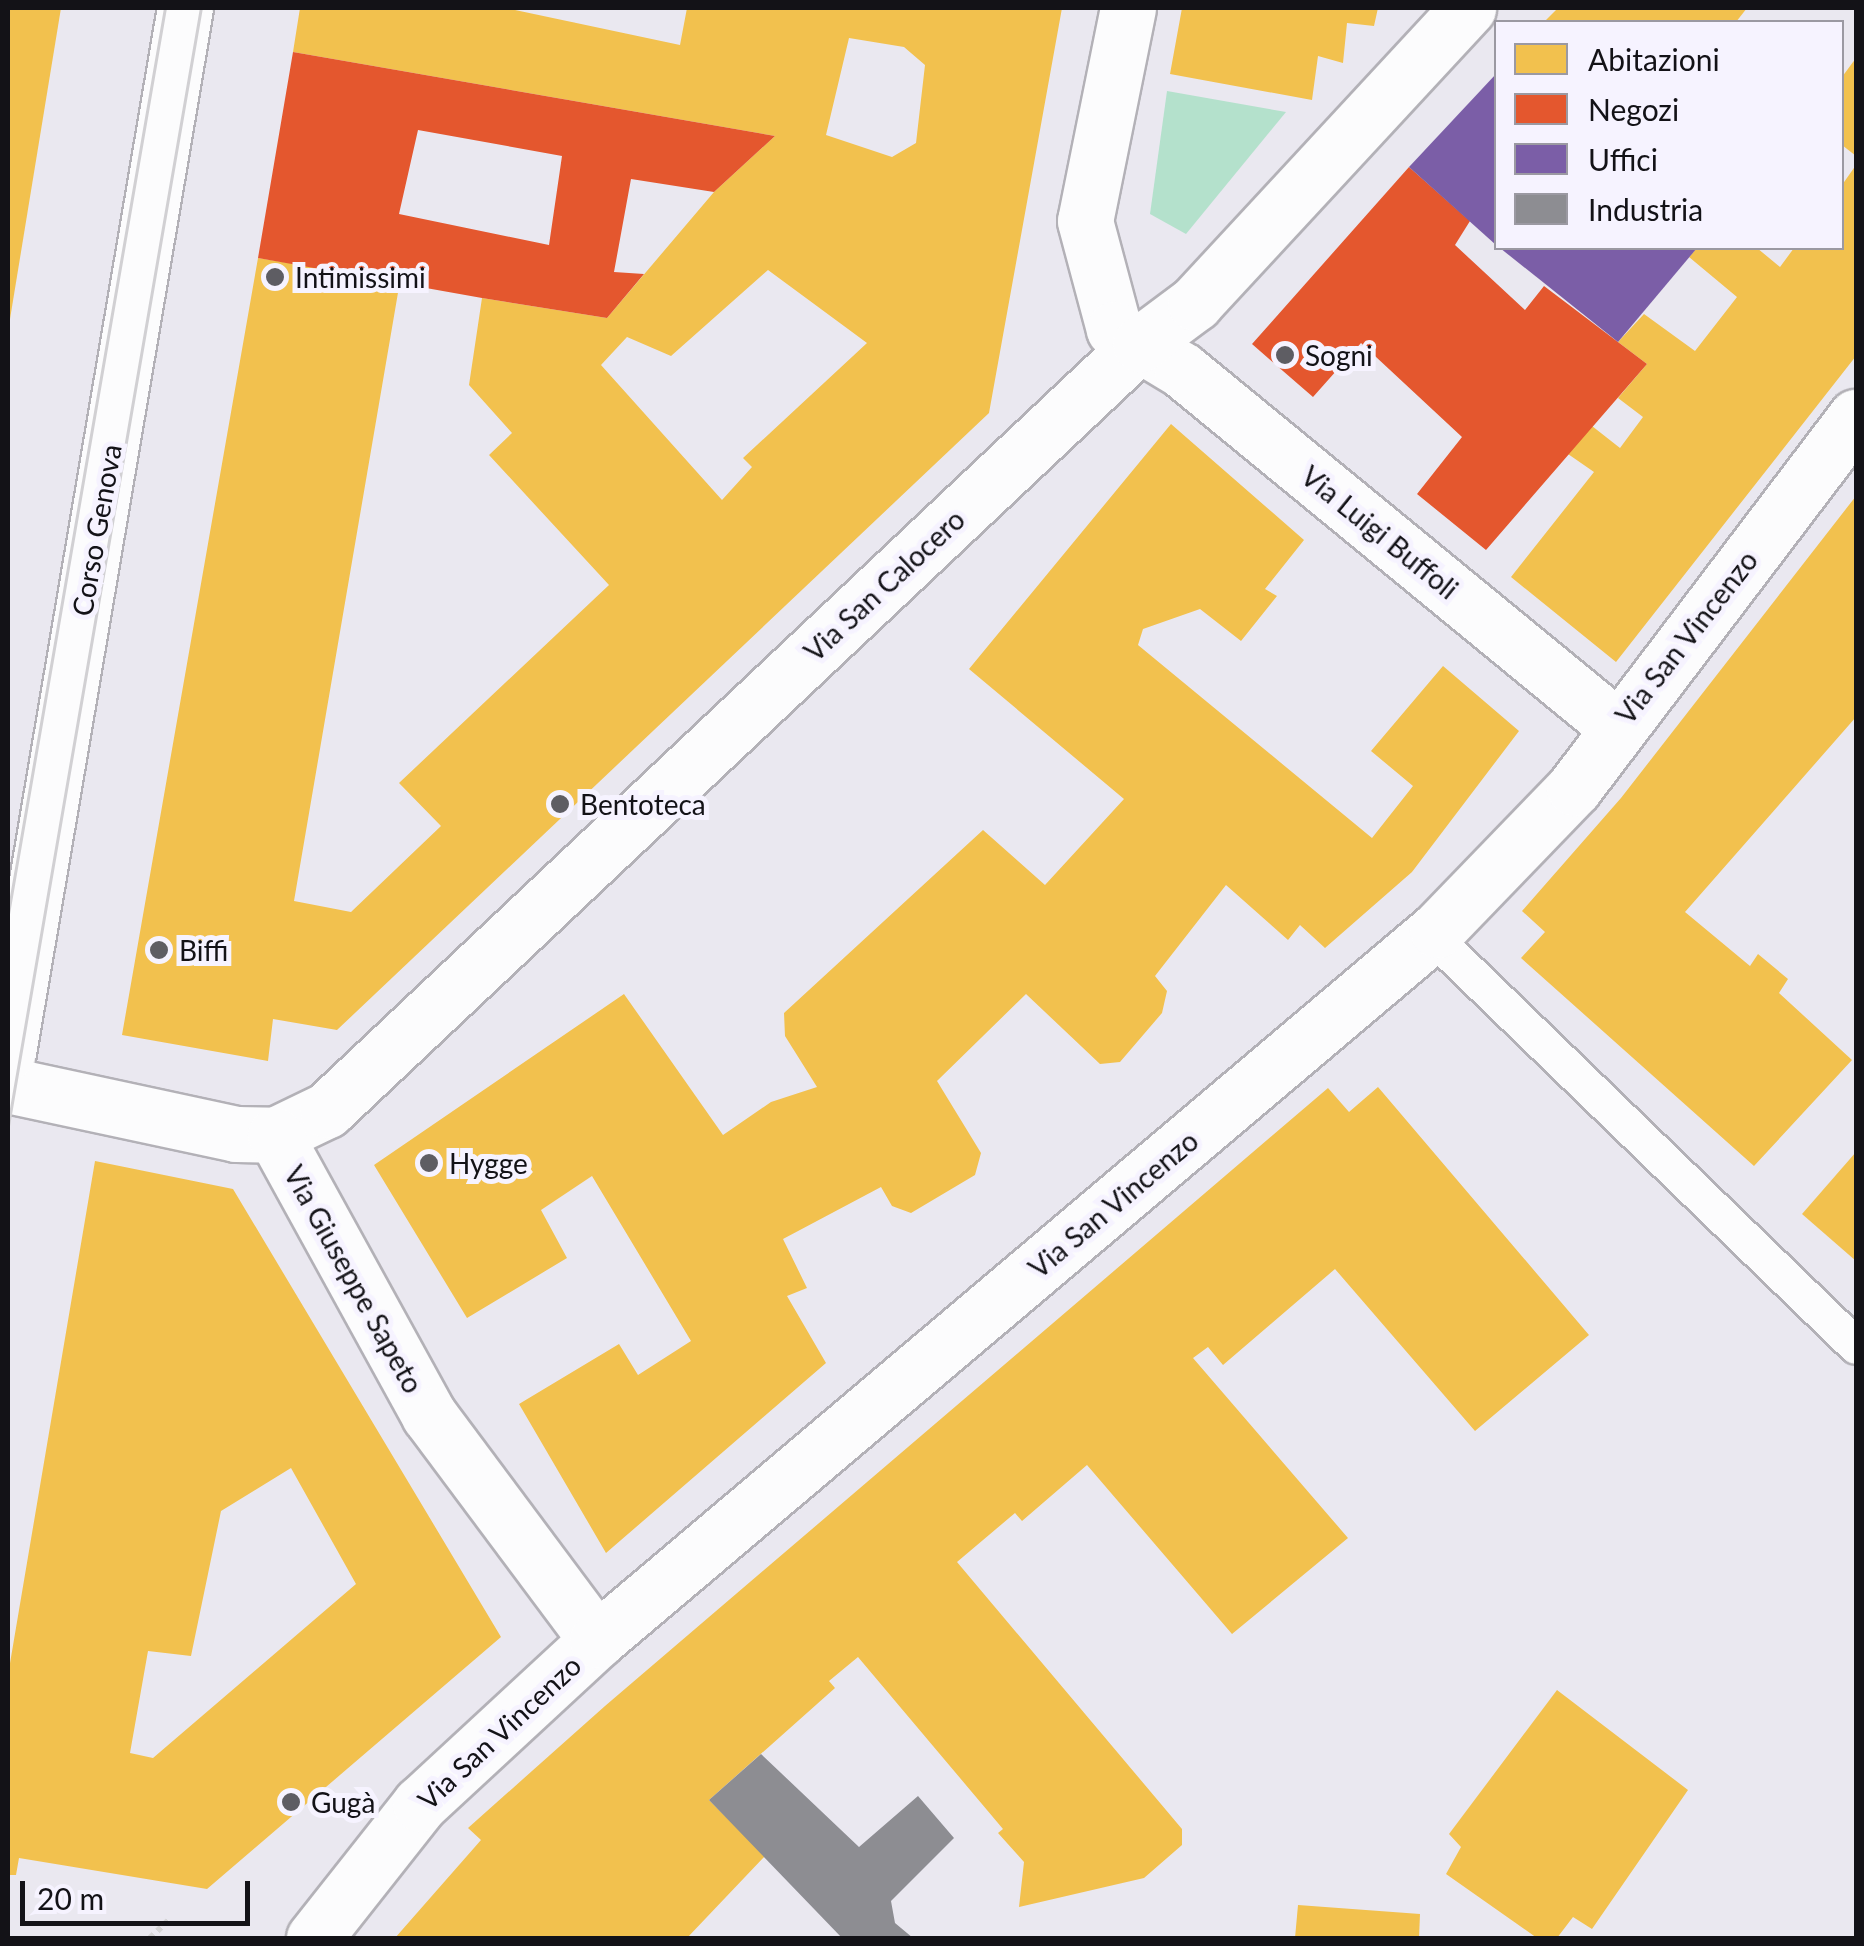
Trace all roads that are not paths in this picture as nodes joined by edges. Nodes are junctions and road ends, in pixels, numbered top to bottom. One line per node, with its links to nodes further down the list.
1 (185, 8): 8 (street, Corso Genova)
2 (1128, 8): 4 (street, Via Luigi Buffoli)
3 (1468, 8): 4 (street, Via San Calocero)
4 (1140, 344): 6 (street, Via Luigi Buffoli); 10 (street, Via San Calocero)
5 (1856, 417): 6 (street, Via San Vincenzo)
6 (1617, 726): 7 (street, Via San Vincenzo)
7 (1431, 935): 11 (lane); 12 (street, Via San Vincenzo)
8 (8, 1052)
9 (8, 1085): 10 (street, Via Giuseppe Sapeto)
10 (275, 1135): 12 (street, Via Giuseppe Sapeto)
11 (1856, 1346)
12 (597, 1640): 13 (street, Via San Vincenzo)
13 (314, 1938)

